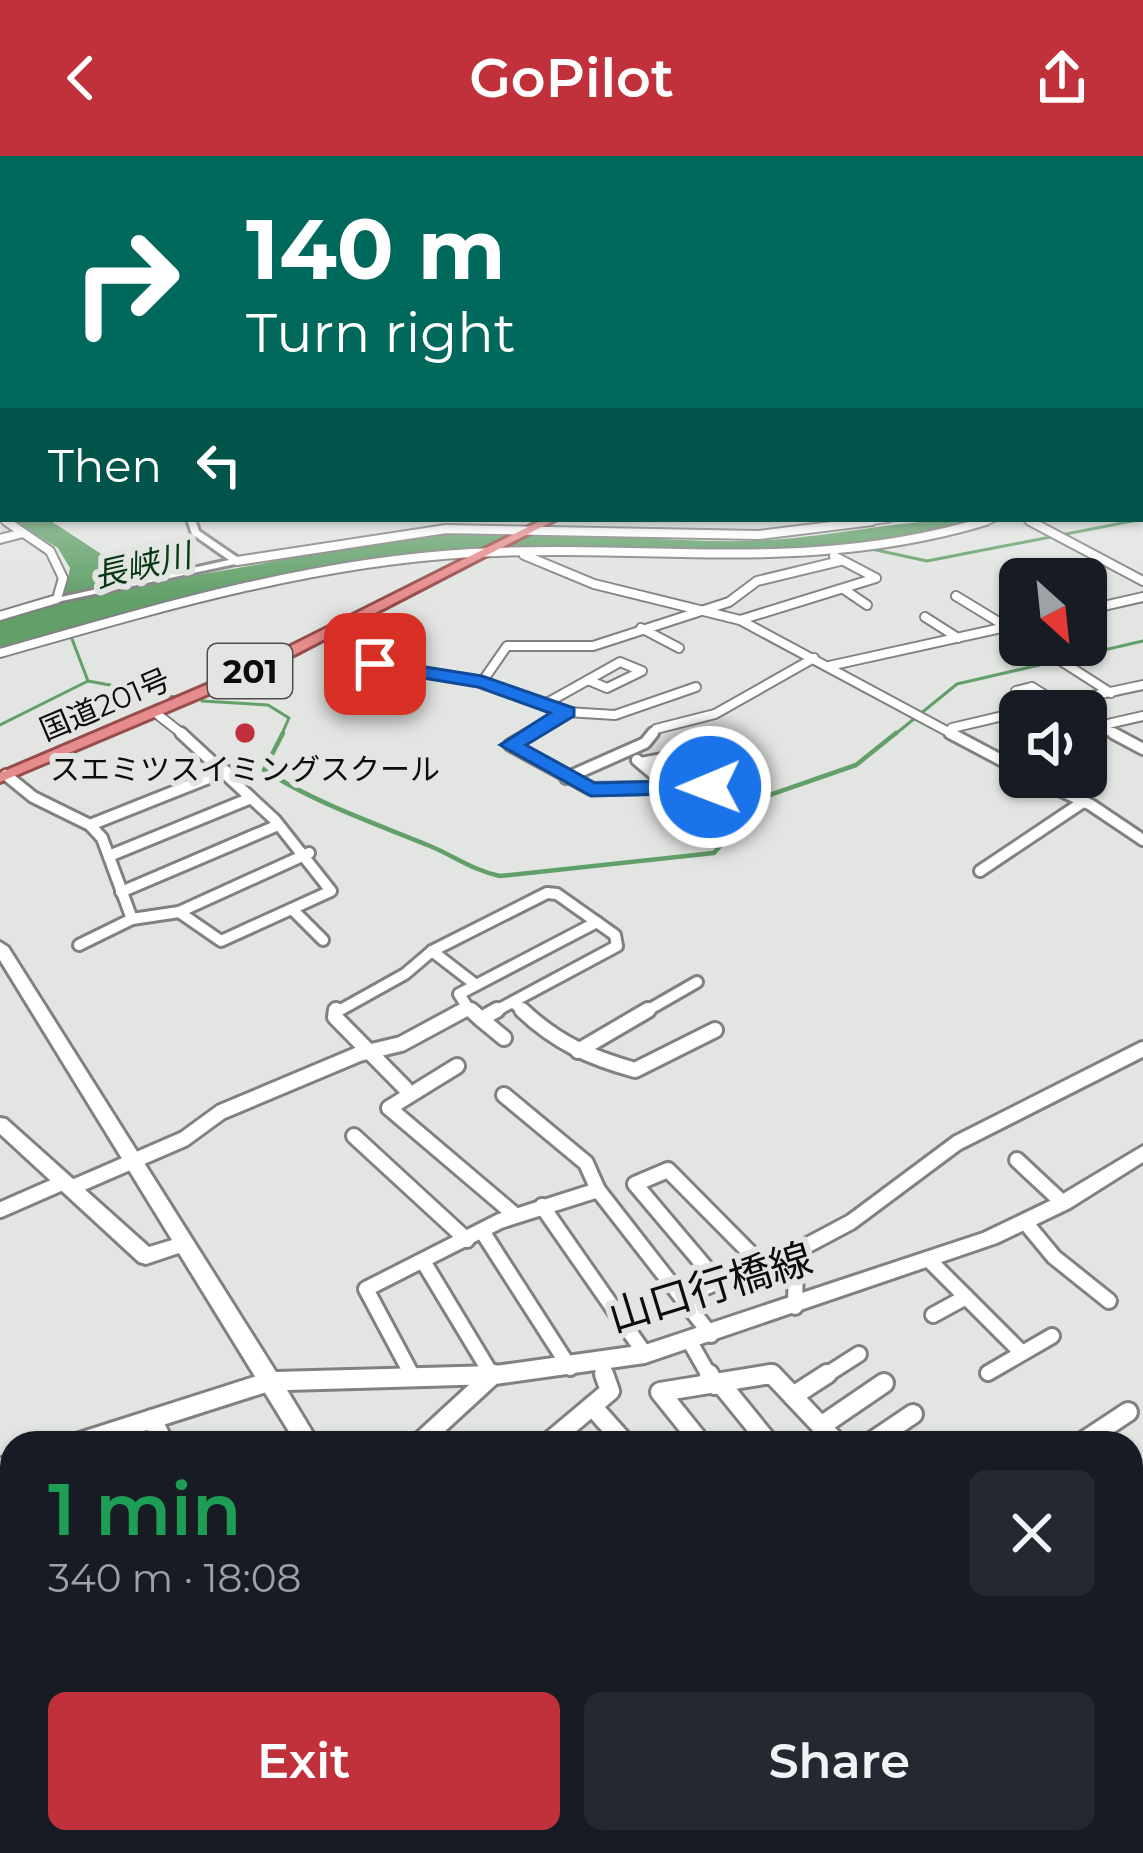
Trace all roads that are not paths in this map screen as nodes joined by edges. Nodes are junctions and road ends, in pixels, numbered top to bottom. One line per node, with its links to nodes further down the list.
1 (6, 522): 12 (street)
2 (192, 522): 17 (street)
3 (494, 522): 9 (street)
4 (546, 522): 10 (highway, 国道201号 / 201)
5 (598, 522): 11 (street)
6 (866, 522): 11 (street)
7 (982, 522): 16 (street)
8 (1032, 522): 18 (street)
9 (499, 526): 10 (street); 17 (street)
10 (535, 528): 11 (street); 14 (highway, 国道201号 / 201)
11 (573, 529)
12 (23, 533): 13 (street); 22 (street)
13 (0, 539)
14 (492, 551): 15 (street); 30 (highway, 国道201号 / 201); 35 (street)
15 (518, 552): 16 (street); 25 (street)
16 (837, 558): 19 (street); 25 (street)
17 (237, 561): 22 (street)
18 (1143, 581)
19 (845, 590): 23 (street); 28 (street)
20 (956, 596): 29 (street)
21 (1143, 597): 24 (street)
22 (56, 599): 26 (street)
23 (867, 605)
24 (1107, 605)
25 (701, 610): 28 (street); 31 (street)
26 (0, 616)
27 (925, 616): 33 (street)
28 (740, 620): 36 (street)
29 (999, 621)
30 (343, 627): 41 (street); 49 (highway, 国道201号 / 201)
31 (641, 628): 34 (street); 41 (street)
32 (999, 629): 33 (street)
33 (958, 638): 37 (street)
34 (679, 645)
35 (0, 653)
36 (814, 658): 37 (street); 56 (street)
37 (829, 666): 53 (street)
38 (1069, 666): 39 (street)
39 (1089, 679): 42 (street); 45 (street)
40 (587, 680): 40 (street); 47 (street)
41 (482, 682): 47 (street)
42 (1069, 684)
43 (1143, 685): 45 (street)
44 (696, 687): 48 (street)
45 (1111, 692): 46 (street)
46 (1107, 693)
47 (544, 704): 48 (street)
48 (567, 712): 61 (street)
49 (157, 714): 59 (street); 60 (highway, 国道201号 / 201)
50 (999, 716): 53 (street)
51 (1143, 716): 52 (street)
52 (1107, 724)
53 (951, 728): 57 (street)
54 (1107, 730): 55 (street)
55 (1143, 749)
56 (626, 752): 58 (street); 61 (street)
57 (999, 757)
58 (641, 763): 62 (street); 62 (street)
59 (226, 771): 63 (street); 66 (street)
60 (3, 777): 66 (street)
61 (566, 778): 62 (street)
62 (669, 787)
63 (250, 798): 67 (street); 70 (street)
64 (1075, 798): 65 (street)
65 (1083, 802): 68 (street); 71 (street)
66 (90, 825): 70 (street)
67 (276, 826): 69 (street); 72 (street)
68 (1143, 840)
69 (309, 853): 73 (street); 74 (street)
70 (109, 856): 72 (street)
71 (980, 871)
72 (122, 892): 75 (street)
73 (292, 909): 74 (street); 77 (street)
74 (178, 912): 75 (street)
75 (132, 920): 78 (street)
76 (597, 922): 80 (street); 82 (street); 83 (street)
77 (323, 940)
78 (79, 945)
79 (0, 947): 98 (main road)
80 (432, 951): 82 (street); 89 (street)
81 (697, 982): 90 (street)
82 (476, 985): 84 (street)
83 (513, 1002): 85 (street); 90 (street)
84 (468, 1008): 85 (street); 89 (street)
85 (481, 1019): 87 (street)
86 (716, 1030): 90 (street)
87 (504, 1038)
88 (1143, 1049): 114 (street)
89 (369, 1051): 92 (street); 98 (street)
90 (578, 1051)
91 (457, 1066): 104 (street)
92 (405, 1088)
93 (504, 1095): 100 (street)
94 (2, 1129): 99 (main road)
95 (354, 1136): 106 (street)
96 (1143, 1154): 101 (main road, 山口行橋線)
97 (1017, 1160): 101 (street)
98 (130, 1162): 99 (street); 107 (main road)
99 (68, 1185): 103 (street); 107 (main road)
100 (598, 1190): 102 (street); 111 (street)
101 (1064, 1203): 105 (main road, 山口行橋線)
102 (542, 1206): 104 (street); 119 (street)
103 (0, 1210)
104 (515, 1215): 106 (street)
105 (1025, 1222): 109 (main road, 山口行橋線); 113 (street)
106 (475, 1236): 108 (street); 122 (street)
107 (181, 1246): 126 (main road)
108 (423, 1261): 124 (street); 125 (street)
109 (930, 1262): 112 (street); 114 (main road, 山口行橋線)
110 (717, 1281): 110 (street); 111 (street)
111 (682, 1297): 117 (street)
112 (966, 1297): 115 (street); 118 (street)
113 (1108, 1301)
114 (795, 1307): 117 (main road, 山口行橋線)
115 (933, 1316)
116 (1052, 1336): 118 (street)
117 (701, 1339): 119 (main road, 山口行橋線); 128 (street)
118 (1022, 1353): 123 (street)
119 (645, 1354): 121 (main road, 山口行橋線)
120 (859, 1354): 129 (street)
121 (601, 1364): 122 (main road, 山口行橋線); 130 (street)
122 (571, 1369): 124 (main road, 山口行橋線)
123 (988, 1372)
124 (495, 1375): 125 (main road, 山口行橋線); 138 (street)
125 (413, 1378): 126 (main road, 山口行橋線)
126 (271, 1381): 133 (street); 137 (main road)
127 (884, 1383): 134 (street)
128 (718, 1385): 129 (street); 141 (street); 142 (street)
129 (793, 1396): 134 (street)
130 (592, 1406): 139 (street); 140 (street)
131 (1128, 1412): 145 (street)
132 (913, 1414): 144 (street)
133 (152, 1419): 135 (street); 136 (street)
134 (821, 1426): 143 (street)
135 (114, 1431)
136 (158, 1431)
137 (301, 1431)
138 (432, 1431)
139 (565, 1431)
140 (614, 1431)
141 (691, 1431)
142 (758, 1431)
143 (826, 1431)
144 (888, 1431)
145 (1099, 1431)

